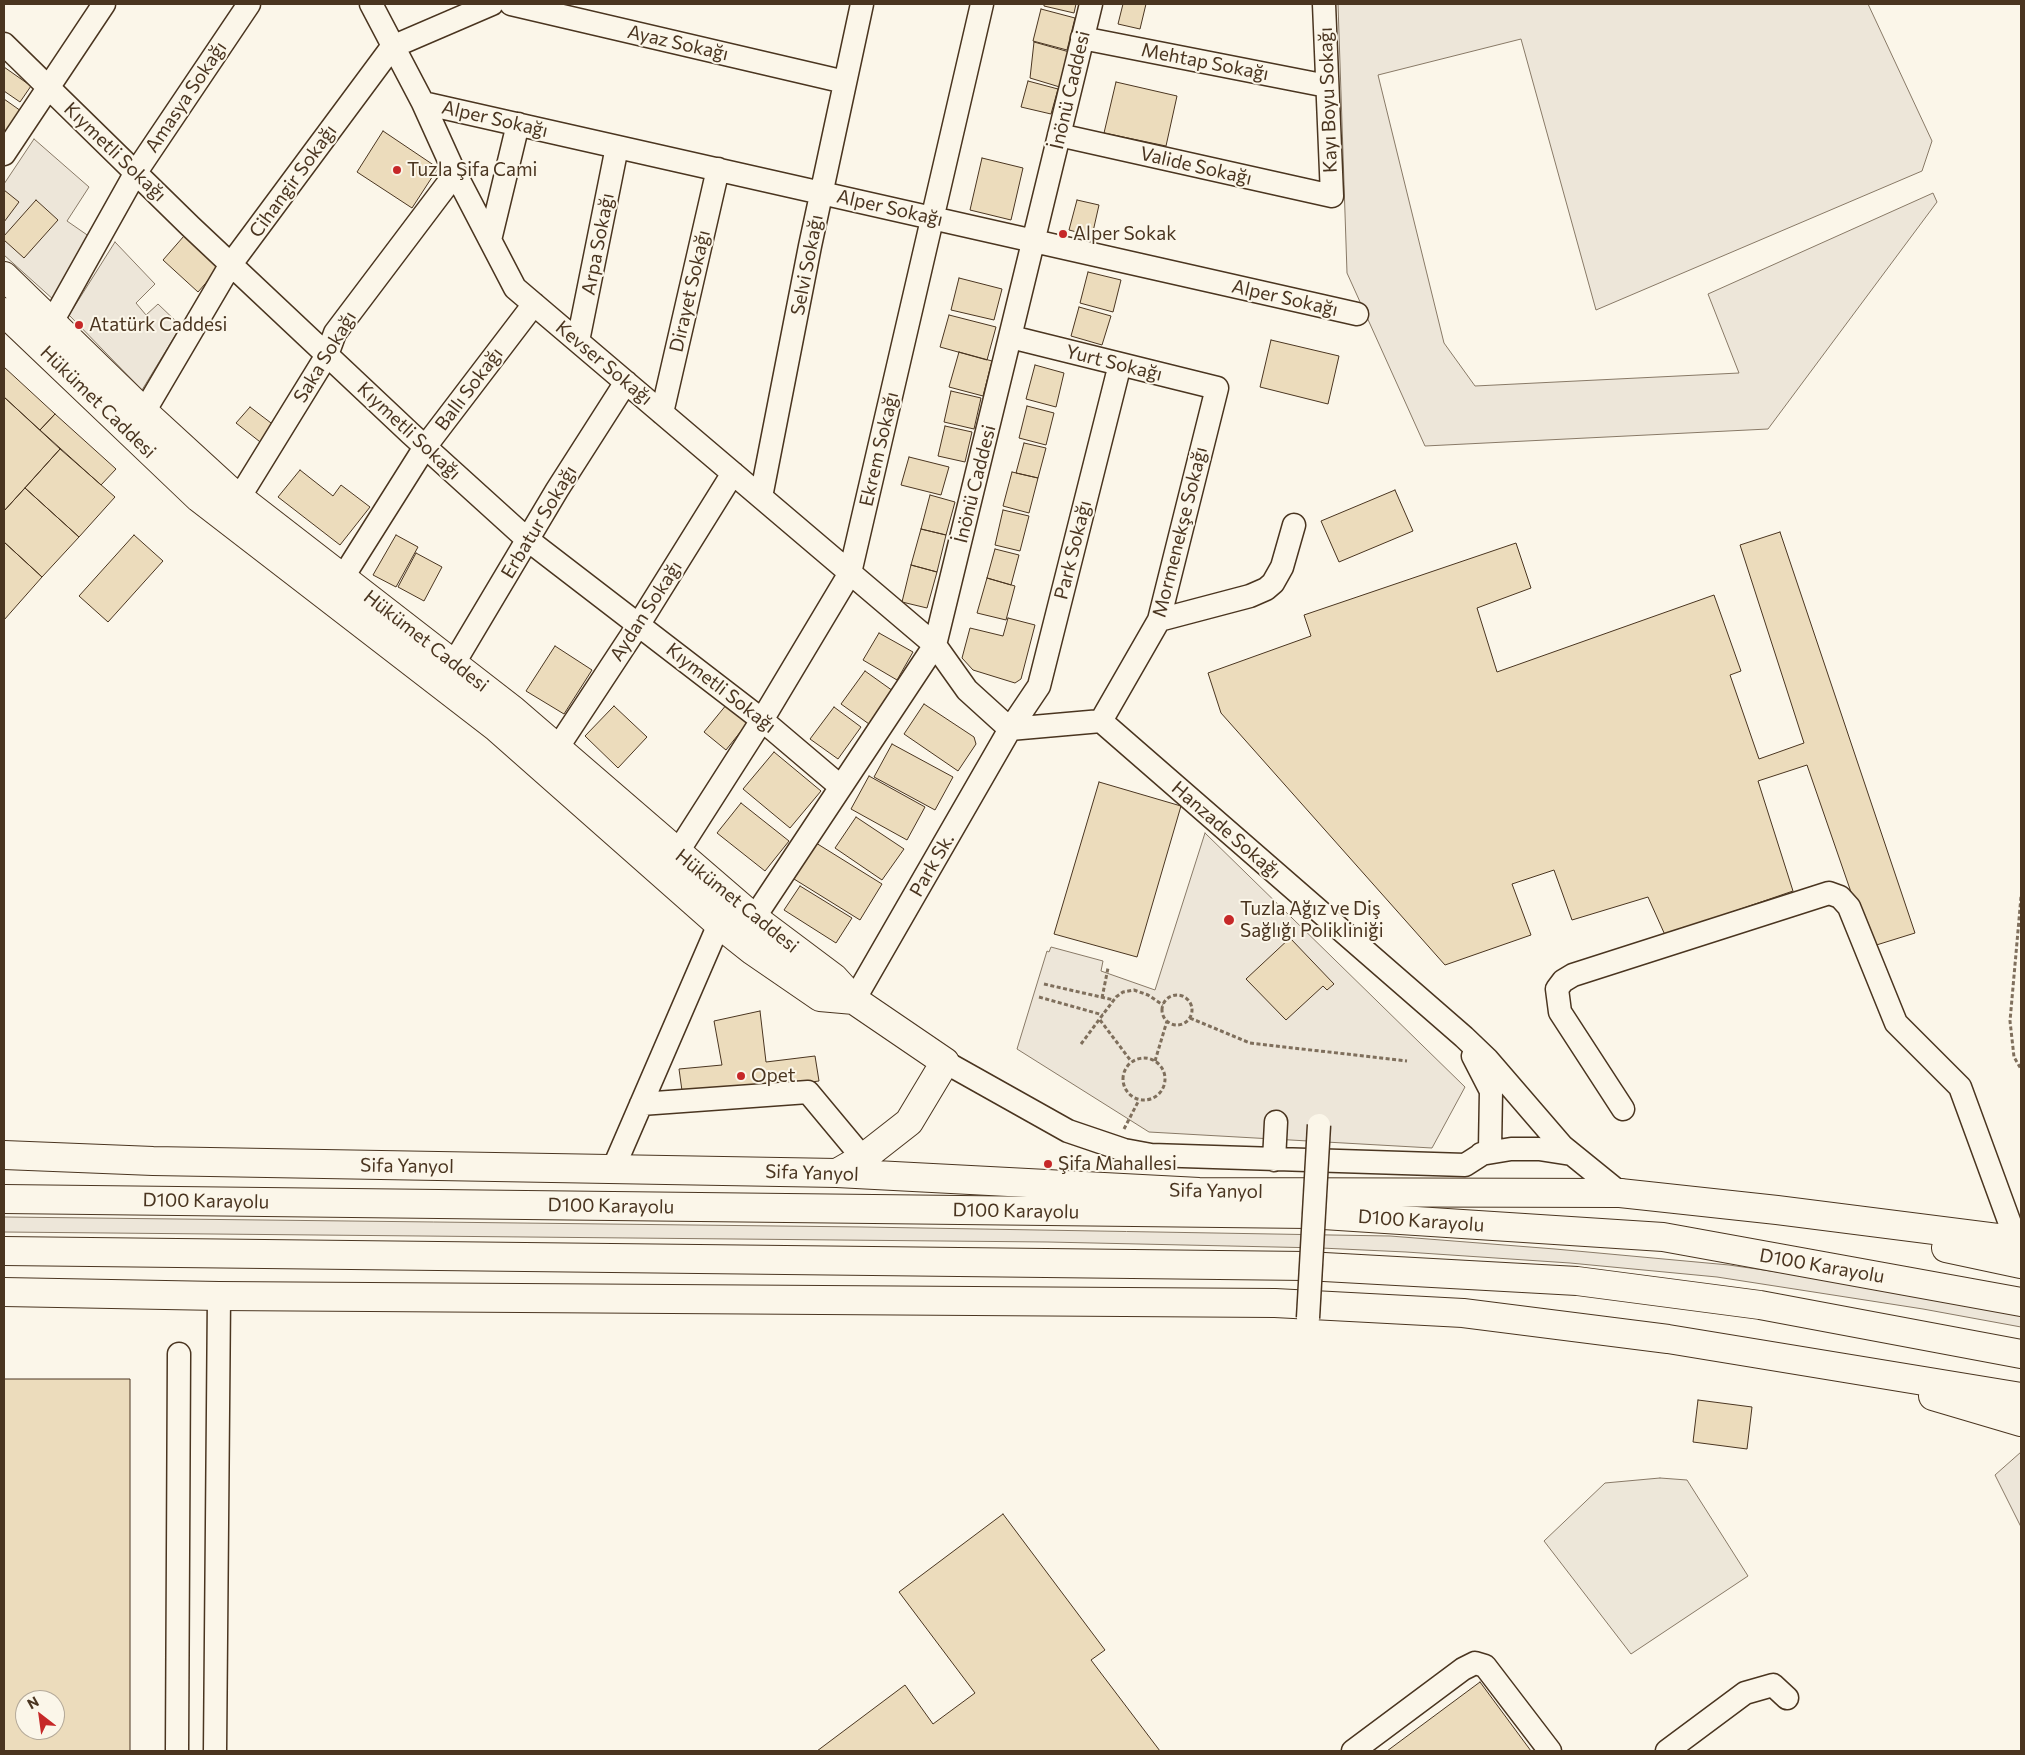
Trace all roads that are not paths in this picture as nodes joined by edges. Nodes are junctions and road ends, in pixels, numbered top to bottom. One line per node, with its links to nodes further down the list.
1 (104, 4): 15 (street)
2 (249, 4): 22 (street, Amasya Sokağı)
3 (371, 4): 12 (street, Kevser Sokağı)
4 (492, 4): 12 (street)
5 (511, 4): 13 (street, Ayaz Sokağı)
6 (862, 4): 13 (street, Selvi Sokağı)
7 (982, 4): 26 (street, Ekrem Sokağı)
8 (1091, 4): 10 (street, İnönü Caddesi)
9 (1324, 4): 14 (street, Kayı Boyu Sokağı)
10 (1082, 38): 14 (street, Mehtap Sokağı); 18 (street, İnönü Caddesi)
11 (4, 44): 15 (street, Kıymetli Sokağı)
12 (392, 47): 16 (street, Kevser Sokağı); 29 (street, Cihangir Sokağı)
13 (845, 82): 24 (street, Selvi Sokağı)
14 (1328, 86): 25 (street, Kayı Boyu Sokağı)
15 (49, 88): 20 (street); 22 (street, Kıymetli Sokağı)
16 (423, 103): 17 (street, Alper Sokağı); 23 (street, Kevser Sokağı)
17 (518, 124): 19 (street, Alper Sokağı); 27 (street)
18 (1059, 135): 25 (street, Valide Sokağı); 28 (street, İnönü Caddesi)
19 (618, 147): 21 (street, Alper Sokağı); 36 (street, Arpa Sokağı)
20 (4, 154)
21 (718, 169): 24 (street, Alper Sokağı); 42 (street, Dirayet Sokağı)
22 (136, 172): 29 (street, Kıymetli Sokağı); 34 (street, Amasya Sokağı)
23 (455, 174): 27 (street, Kevser Sokağı); 37 (street, Saka Sokağı)
24 (821, 193): 26 (street, Alper Sokağı); 45 (street, Selvi Sokağı)
25 (1332, 196)
26 (932, 218): 28 (street, Alper Sokağı); 49 (street, Ekrem Sokağı)
27 (490, 240): 31 (street, Kevser Sokağı)
28 (1034, 241): 33 (street, Alper Sokağı); 35 (street, İnönü Caddesi)
29 (231, 264): 37 (street, Kıymetli Sokağı); 41 (street, Cihangir Sokağı)
30 (4, 276): 34 (main road, Hükümet Caddesi)
31 (534, 304): 36 (street, Kevser Sokağı); 43 (street, Ballı Sokağı)
32 (4, 312): 62 (main road, Hükümet Caddesi)
33 (1357, 314)
34 (52, 322): 41 (main road, Hükümet Caddesi)
35 (1011, 337): 38 (street, Yurt Sokağı); 53 (street, İnönü Caddesi)
36 (578, 342): 39 (street, Kevser Sokağı)
37 (327, 355): 43 (street, Kıymetli Sokağı); 46 (street, Saka Sokağı)
38 (1120, 364): 40 (street, Yurt Sokağı); 57 (street, Park Sokağı)
39 (626, 382): 42 (street, Kevser Sokağı); 48 (street, Erbatur Sokağı)
40 (1217, 388): 51 (street, Mormenekşe Sokağı)
41 (144, 412): 46 (main road, Hükümet Caddesi)
42 (662, 413): 44 (street, Kevser Sokağı)
43 (425, 447): 48 (street, Kıymetli Sokağı); 50 (street, Ballı Sokağı)
44 (733, 473): 45 (street, Kevser Sokağı); 52 (street, Aydan Sokağı)
45 (761, 497): 49 (street, Kevser Sokağı)
46 (239, 498): 50 (main road, Hükümet Caddesi)
47 (1294, 525): 51 (street)
48 (528, 540): 52 (street, Kıymetli Sokağı); 54 (street, Erbatur Sokağı)
49 (850, 573): 53 (street, Kevser Sokağı); 55 (street, Ekrem Sokağı)
50 (343, 577): 54 (main road, Hükümet Caddesi)
51 (1159, 620): 56 (street, Mormenekşe Sokağı)
52 (638, 624): 55 (street, Kıymetli Sokağı); 58 (street, Aydan Sokağı)
53 (935, 645): 57 (street, Kevser Sokağı); 59 (street, İnönü Caddesi)
54 (454, 663): 58 (main road, Hükümet Caddesi)
55 (762, 720): 59 (street, Kıymetli Sokağı); 60 (street, Ekrem Sokağı)
56 (1101, 721): 57 (street); 64 (street, Hanzade Sokağı)
57 (1010, 729): 63 (street, Park Sk.)
58 (558, 747): 60 (main road, Hükümet Caddesi)
59 (841, 787): 61 (street, İnönü Caddesi)
60 (677, 853): 61 (main road, Hükümet Caddesi)
61 (754, 918): 63 (main road, Hükümet Caddesi)
62 (719, 924): 63 (main road, Hükümet Caddesi); 66 (street)
63 (854, 1000): 65 (main road, Hükümet Caddesi)
64 (1464, 1037): 70 (street); 71 (street, Hanzade Sokağı)
65 (945, 1062): 73 (main road); 74 (street)
66 (641, 1104): 73 (street); 75 (street)
67 (1624, 1109): 80 (street)
68 (1276, 1122): 74 (street)
69 (1319, 1125): 84 (street, bridge)
70 (1481, 1154): 71 (street); 74 (street)
71 (1571, 1154): 77 (street, Hanzade Sokağı)
72 (4, 1155): 75 (main road, Sifa Yanyol)
73 (863, 1158): 76 (main road)
74 (1274, 1160)
75 (613, 1169): 76 (main road, Sifa Yanyol)
76 (837, 1173): 77 (main road, Sifa Yanyol)
77 (1620, 1192): 80 (main road, Sifa Yanyol)
78 (4, 1199): 83 (main road, D100 Karayolu)
79 (4, 1251): 86 (main road)
80 (2016, 1252)
81 (4, 1292): 82 (main road)
82 (219, 1296): 87 (main road); 92 (street)
83 (2021, 1302)
84 (1308, 1318)
85 (180, 1354): 91 (street)
86 (2021, 1354)
87 (1834, 1365): 88 (main road); 89 (main road)
88 (2015, 1395)
89 (2021, 1422)
90 (1787, 1698): 95 (street)
91 (177, 1751)
92 (215, 1751)
93 (1354, 1751): 94 (street)
94 (1550, 1751)
95 (1667, 1751)

